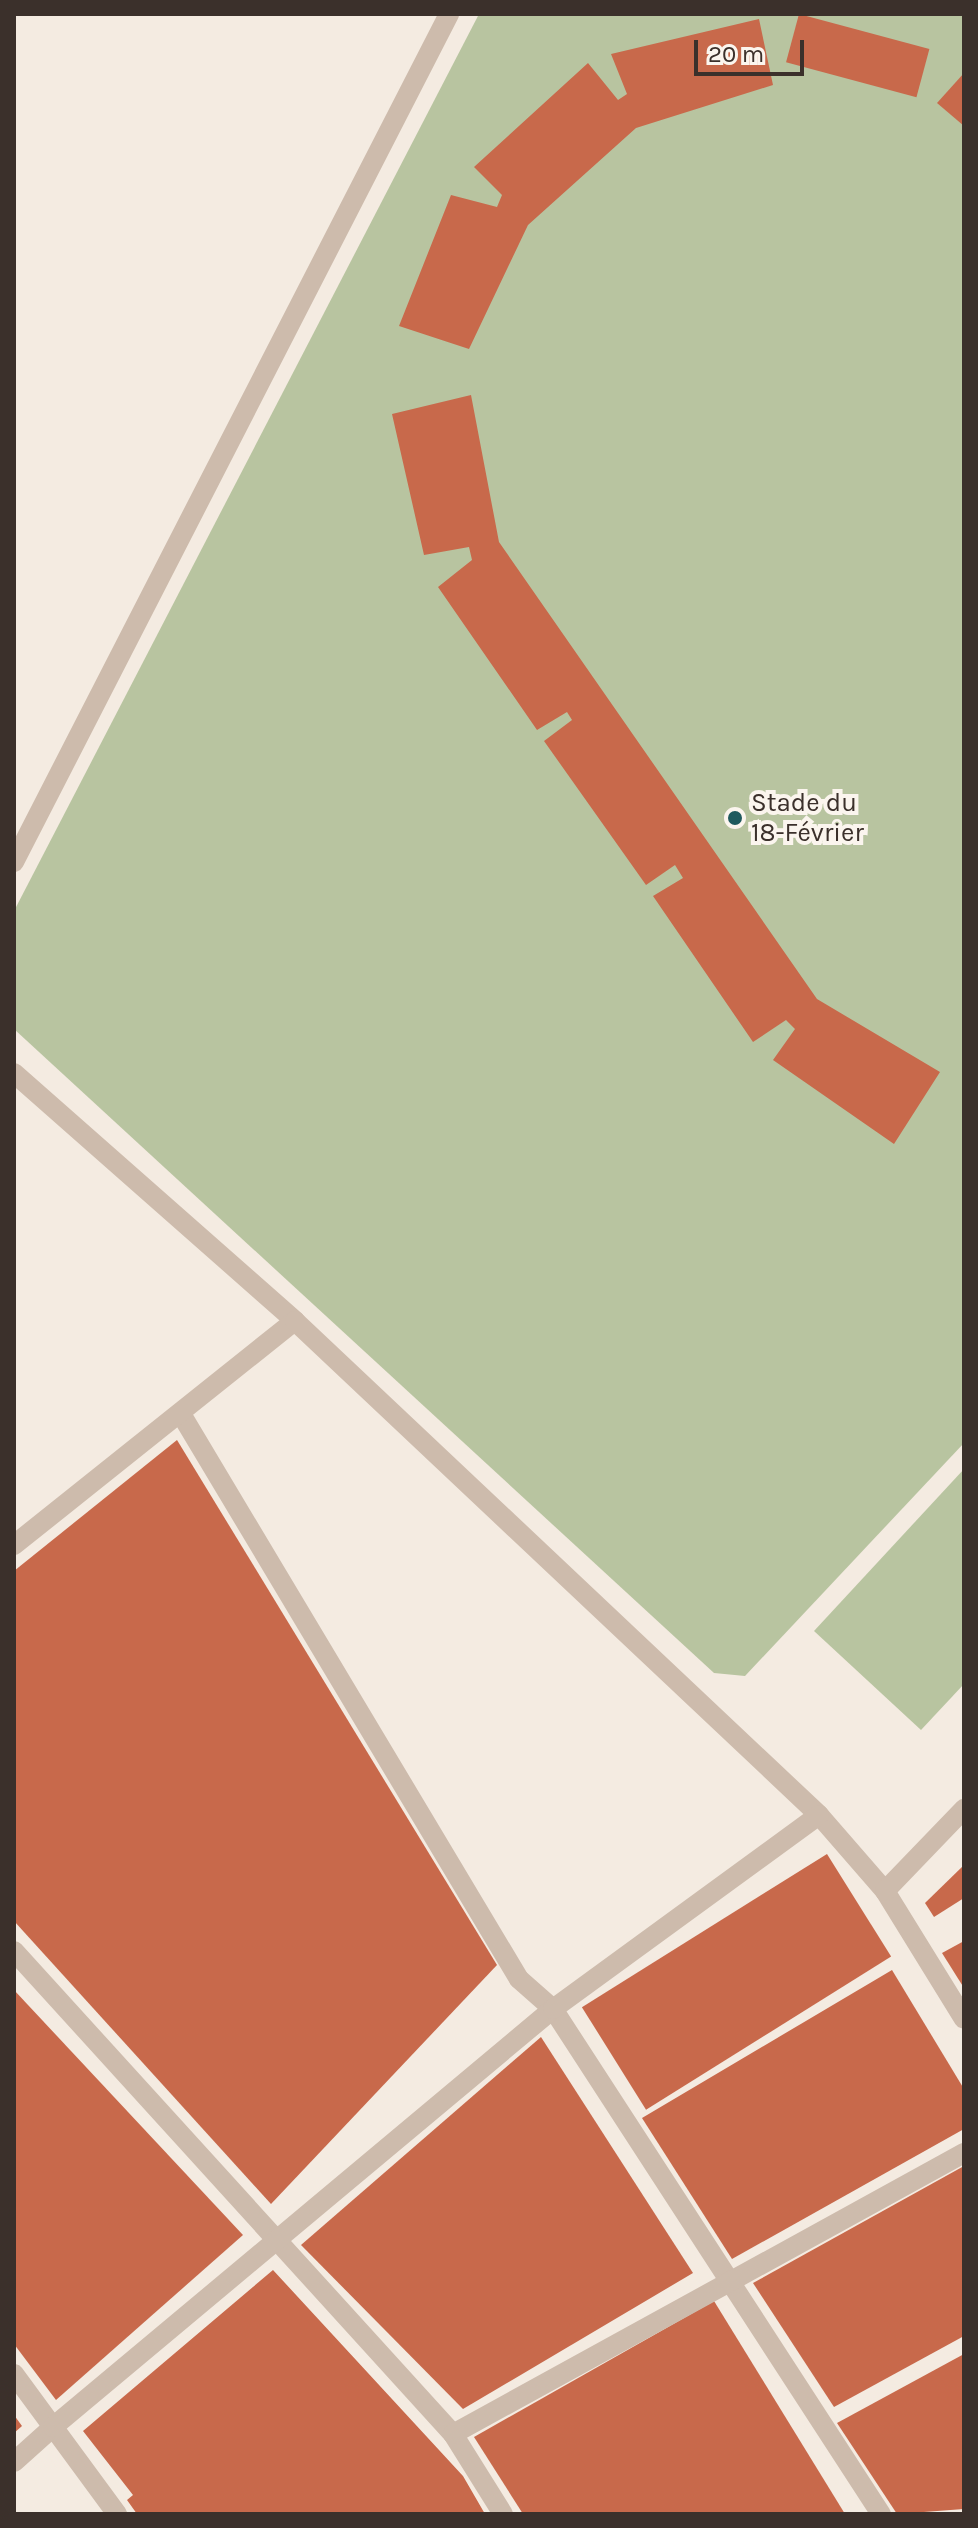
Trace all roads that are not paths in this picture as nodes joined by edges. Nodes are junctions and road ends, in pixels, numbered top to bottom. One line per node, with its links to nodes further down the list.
1 (449, 14): 2 (street)
2 (14, 862)
3 (14, 1073): 4 (street)
4 (295, 1321): 5 (street); 8 (street)
5 (181, 1414): 6 (street); 11 (street)
6 (14, 1545)
7 (964, 1809): 9 (street)
8 (819, 1815): 9 (street); 11 (street)
9 (885, 1891): 12 (street)
10 (14, 1951): 14 (street)
11 (553, 2009): 14 (street); 15 (street)
12 (964, 2019)
13 (964, 2153): 15 (street)
14 (283, 2239): 17 (street); 18 (street)
15 (732, 2279): 18 (street); 22 (street)
16 (14, 2374): 17 (street)
17 (53, 2427): 19 (street); 20 (street)
18 (453, 2434): 21 (street)
19 (14, 2462)
20 (117, 2514)
21 (503, 2514)
22 (881, 2514)

